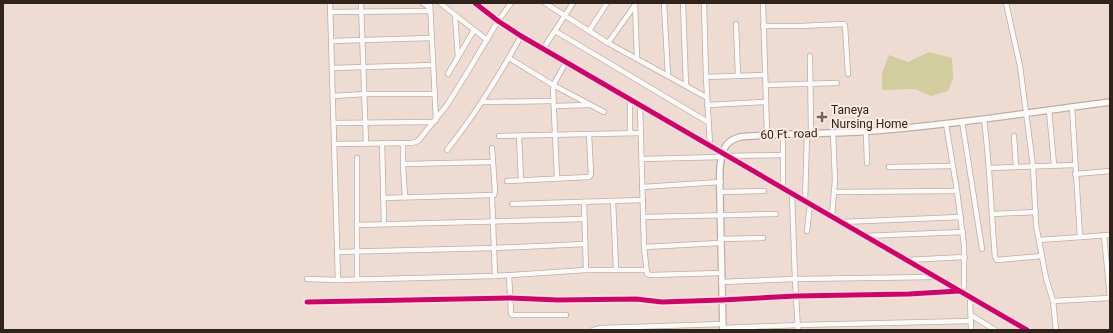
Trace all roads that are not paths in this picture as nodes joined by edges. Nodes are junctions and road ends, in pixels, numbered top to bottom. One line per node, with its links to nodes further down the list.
1 (330, 3): 18 (street)
2 (362, 3): 19 (street)
3 (423, 3): 17 (street)
4 (440, 3): 20 (street)
5 (475, 3): 22 (street)
6 (512, 3): 22 (street)
7 (545, 3): 16 (street)
8 (573, 3): 21 (street)
9 (607, 3): 27 (street)
10 (664, 3): 47 (street)
11 (683, 3): 53 (street)
12 (704, 3): 48 (street)
13 (763, 3): 24 (street)
14 (1006, 3): 69 (street)
15 (635, 4): 33 (street); 38 (street)
16 (551, 5): 21 (street)
17 (430, 8): 19 (street); 29 (street)
18 (330, 12): 19 (street); 32 (street)
19 (362, 12): 30 (street)
20 (455, 16): 25 (street); 35 (street)
21 (564, 16): 26 (street); 27 (street)
22 (498, 21): 28 (street); 31 (street)
23 (736, 24): 45 (street)
24 (763, 26): 44 (street); 46 (street)
25 (474, 30): 31 (street); 35 (street)
26 (555, 31): 34 (street); 74 (street)
27 (589, 31): 33 (street)
28 (521, 36): 34 (street); 37 (street)
29 (431, 38): 30 (street); 40 (street)
30 (363, 40): 32 (street); 41 (street)
31 (487, 40): 72 (street)
32 (331, 41): 42 (street)
33 (608, 43): 38 (street)
34 (543, 48): 39 (street)
35 (458, 56): 43 (street)
36 (810, 56): 50 (street)
37 (509, 58): 51 (street); 59 (street)
38 (637, 58): 47 (street)
39 (566, 62): 51 (street); 58 (street)
40 (433, 65): 41 (street); 55 (street)
41 (364, 66): 42 (street); 54 (street)
42 (332, 68): 56 (street)
43 (448, 74)
44 (848, 74)
45 (738, 75): 46 (street); 48 (street)
46 (765, 75): 52 (street)
47 (668, 76): 53 (street)
48 (706, 77): 57 (street)
49 (837, 83): 50 (street)
50 (811, 84): 52 (street); 82 (street)
51 (553, 85): 62 (street); 64 (street)
52 (766, 85): 60 (street)
53 (686, 86): 57 (street)
54 (365, 94): 55 (street); 56 (street); 71 (street)
55 (434, 94): 72 (street)
56 (333, 96): 75 (street)
57 (706, 97): 63 (street)
58 (630, 100): 65 (street); 79 (street)
59 (482, 102): 62 (street); 95 (street)
60 (766, 102): 63 (street); 84 (street)
61 (1110, 102): 66 (street, 60 Ft. road)
62 (554, 104): 64 (street); 87 (street)
63 (707, 105): 74 (street)
64 (590, 106): 68 (street)
65 (640, 106): 80 (street); 93 (street)
66 (1072, 107): 67 (street, 60 Ft. road); 102 (street)
67 (1049, 110): 69 (street, 60 Ft. road); 103 (street)
68 (604, 112)
69 (1027, 114): 70 (street, 60 Ft. road); 106 (street)
70 (984, 119): 73 (street, 60 Ft. road); 109 (street)
71 (366, 121): 72 (street); 75 (street); 90 (street)
72 (435, 121): 89 (street)
73 (962, 121): 76 (street, 60 Ft. road); 155 (street)
74 (708, 122): 93 (street)
75 (334, 123): 92 (street)
76 (946, 124): 77 (street, 60 Ft. road); 105 (street)
77 (866, 131): 78 (street, 60 Ft. road); 101 (street)
78 (833, 132): 82 (street, 60 Ft. road); 120 (street)
79 (630, 133): 80 (street); 83 (street)
80 (641, 133): 99 (street)
81 (783, 133): 82 (street, 60 Ft. road); 84 (street, 60 Ft. road); 96 (street)
82 (809, 133): 129 (street)
83 (589, 134): 87 (street); 112 (street)
84 (767, 134): 97 (street, 60 Ft. road)
85 (499, 136): 86 (street)
86 (519, 136): 87 (street); 113 (street)
87 (555, 136): 112 (street)
88 (1014, 136): 108 (street)
89 (403, 142): 91 (street); 104 (street)
90 (366, 143): 91 (street); 92 (street)
91 (382, 143): 125 (street)
92 (334, 144): 157 (street)
93 (710, 145): 97 (street)
94 (492, 148): 100 (street)
95 (447, 150)
96 (783, 154): 97 (street); 117 (street)
97 (724, 155): 99 (street); 115 (street); 117 (street)
98 (357, 158): 142 (street)
99 (642, 159): 116 (street)
100 (492, 162): 104 (street); 123 (street)
101 (867, 163)
102 (1075, 164): 103 (street); 111 (street)
103 (1054, 165): 106 (street)
104 (403, 166): 124 (street)
105 (953, 166): 107 (street); 121 (street)
106 (1033, 166): 108 (street); 131 (street)
107 (889, 167)
108 (1016, 167): 109 (street)
109 (990, 168): 134 (street)
110 (1110, 171): 111 (street)
111 (1075, 174): 148 (street)
112 (557, 178): 113 (street)
113 (521, 180): 114 (street)
114 (507, 181)
115 (721, 182): 116 (street); 119 (street)
116 (642, 187): 126 (street)
117 (783, 189): 122 (street)
118 (764, 191): 119 (street)
119 (720, 192): 132 (street)
120 (834, 192): 121 (street); 135 (street)
121 (957, 192): 137 (street)
122 (792, 194): 129 (street); 170 (street)
123 (492, 196): 124 (street); 139 (street)
124 (405, 197): 125 (street)
125 (383, 198): 141 (street)
126 (643, 200): 127 (street); 136 (street)
127 (613, 201): 128 (street); 161 (street)
128 (584, 202): 130 (street); 138 (street)
129 (808, 203): 135 (street); 143 (street)
130 (512, 204)
131 (1036, 212): 134 (street); 150 (street)
132 (720, 214): 133 (street); 136 (street); 151 (street)
133 (776, 214)
134 (992, 214): 158 (street)
135 (832, 216): 140 (street)
136 (643, 217): 153 (street)
137 (961, 217): 140 (street); 144 (street)
138 (584, 219): 139 (street); 152 (street)
139 (493, 222): 141 (street); 154 (street)
140 (842, 222): 147 (street)
141 (384, 224): 142 (street)
142 (357, 225): 156 (street)
143 (807, 231)
144 (962, 232): 147 (street); 159 (street)
145 (1104, 235): 146 (street); 148 (street); 177 (street)
146 (1110, 235)
147 (864, 236): 160 (street)
148 (1080, 237): 150 (street)
149 (763, 238): 151 (street)
150 (1039, 240): 158 (street)
151 (720, 241): 153 (street); 164 (street)
152 (586, 244): 154 (street); 162 (street)
153 (644, 247): 163 (street)
154 (494, 248): 156 (street); 166 (street)
155 (982, 249)
156 (357, 251): 157 (street); 169 (street)
157 (337, 252): 171 (street)
158 (1042, 256): 179 (street)
159 (965, 257): 160 (street); 173 (street)
160 (906, 260): 167 (street)
161 (616, 269): 162 (street); 163 (street)
162 (586, 270): 165 (street)
163 (645, 270): 164 (street)
164 (721, 273): 172 (street)
165 (509, 275): 166 (street); 176 (street)
166 (495, 276): 169 (street)
167 (934, 277): 170 (street); 173 (street)
168 (306, 279): 171 (street)
169 (357, 279): 171 (street)
170 (795, 279): 172 (street); 174 (street)
171 (338, 280)
172 (722, 282): 178 (street)
173 (961, 292): 174 (street); 175 (street)
174 (796, 296): 178 (street); 184 (street)
175 (970, 297): 182 (street); 188 (street)
176 (510, 298): 178 (street); 180 (street); 181 (street)
177 (1110, 298): 179 (street)
178 (722, 300): 183 (street)
179 (1053, 301): 189 (street)
180 (307, 302)
181 (566, 315)
182 (971, 318): 184 (street); 186 (street); 187 (street)
183 (723, 327): 184 (street); 185 (street)
184 (798, 327)
185 (593, 330)
186 (971, 330)
187 (995, 330)
188 (1027, 330)
189 (1056, 330)

